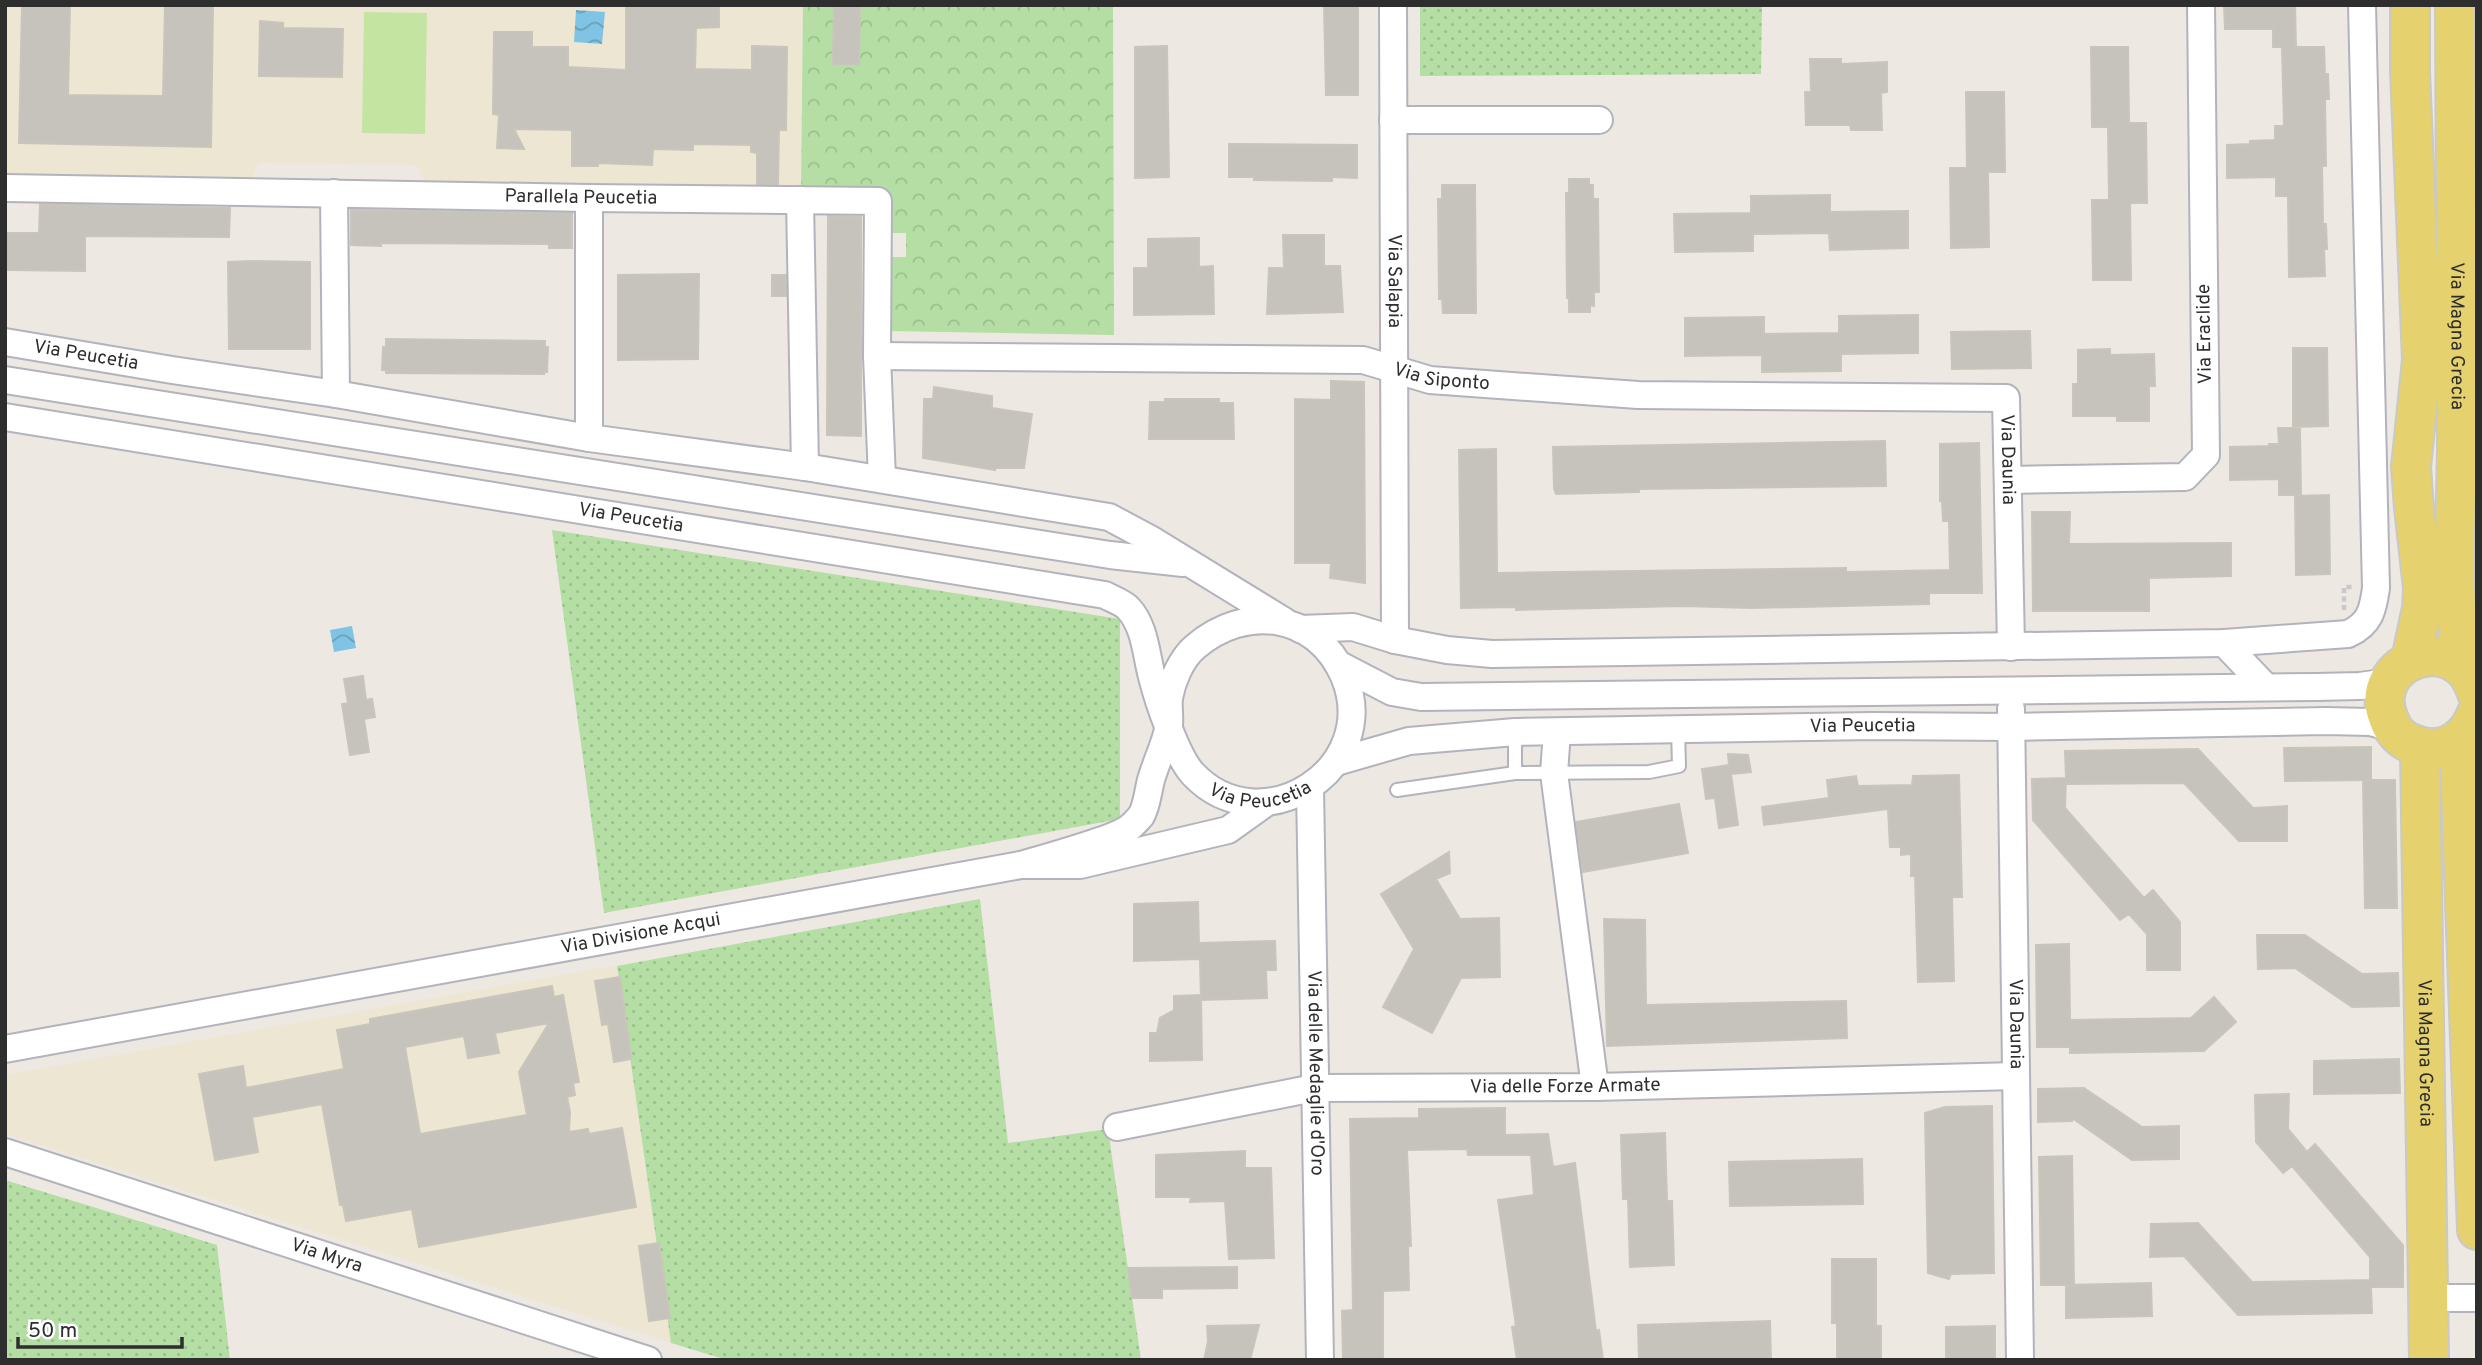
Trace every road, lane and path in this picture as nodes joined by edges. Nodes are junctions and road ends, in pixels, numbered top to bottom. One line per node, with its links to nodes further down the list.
1 (1393, 5): 6 (street, Via Salapia)
2 (2200, 5): 25 (street, Via Eraclide)
3 (2362, 5): 29 (street, Via Peucetia)
4 (2410, 5): 32 (main road, Via Magna Grecia)
5 (2455, 5): 22 (main road, Via Magna Grecia)
6 (1393, 120): 7 (street); 14 (street, Via Salapia)
7 (1599, 120)
8 (5, 188): 9 (street, Parallela Peucetia)
9 (334, 193): 10 (street, Parallela Peucetia); 17 (street)
10 (589, 198): 11 (street, Parallela Peucetia); 21 (street)
11 (800, 200): 13 (street, Parallela Peucetia); 23 (street)
12 (5, 342): 15 (street, Via Peucetia)
13 (877, 356): 14 (street, Via Siponto); 24 (street, Parallela Peucetia)
14 (1395, 369): 19 (street, Via Siponto); 28 (street, Via Salapia)
15 (172, 370): 17 (street, Via Peucetia); 18 (street)
16 (5, 380): 18 (street, Via Peucetia)
17 (336, 394): 21 (street, Via Peucetia)
18 (112, 398): 26 (street, Via Peucetia)
19 (2006, 398): 25 (street, Via Daunia)
20 (5, 417): 36 (street, Via Peucetia)
21 (589, 438): 23 (street, Via Peucetia)
22 (2467, 442): 33 (main road, Via Magna Grecia)
23 (805, 467): 24 (street, Via Peucetia)
24 (882, 480): 26 (street, Via Peucetia)
25 (2009, 480): 30 (street, Via Daunia)
26 (1192, 565): 27 (street, Via Peucetia)
27 (1295, 627): 28 (street, Via Peucetia); 31 (street, Via Peucetia); 36 (street, Via Peucetia)
28 (1395, 640): 30 (street, Via Peucetia)
29 (2224, 643): 30 (street, Via Peucetia); 34 (street)
30 (2011, 647)
31 (1338, 664): 35 (street); 43 (street, Via Peucetia)
32 (2400, 671): 33 (main road, Via Magna Grecia); 34 (street); 42 (main road, Via Magna Grecia)
33 (2470, 680)
34 (2266, 687): 35 (street)
35 (2011, 690): 38 (street, Via Daunia)
36 (1169, 725): 48 (street, Via Peucetia); 49 (street, Via Peucetia)
37 (2468, 726): 42 (main road); 50 (main road)
38 (2012, 727): 39 (street, Via Peucetia); 42 (street, Via Peucetia); 52 (street, Via Daunia)
39 (1678, 729): 41 (street, Via Peucetia); 45 (lane)
40 (1515, 732): 41 (street, Via Peucetia); 43 (street, Via Peucetia); 44 (lane)
41 (1557, 732): 45 (street)
42 (2406, 737): 59 (main road, Via Magna Grecia)
43 (1336, 762): 46 (street, Via Peucetia)
44 (1515, 773): 45 (lane); 47 (lane)
45 (1554, 773): 53 (street)
46 (1310, 788): 48 (street, Via Peucetia); 54 (street, Via delle Medaglie d'Oro)
47 (1397, 790)
48 (1267, 802): 49 (street, Via Divisione Acqui)
49 (1021, 865): 51 (street, Via Divisione Acqui)
50 (2471, 870): 57 (main road)
51 (5, 1049)
52 (2016, 1076): 53 (street, Via delle Forze Armate); 62 (street, Via Daunia)
53 (1595, 1087): 54 (street, Via delle Forze Armate)
54 (1314, 1088): 55 (street, Via delle Forze Armate); 61 (street, Via delle Medaglie d'Oro)
55 (1117, 1127)
56 (5, 1152): 60 (street, Via Myra)
57 (2477, 1230)
58 (2477, 1298): 59 (street)
59 (2429, 1329): 63 (main road)
60 (648, 1360)
61 (1320, 1360)
62 (2020, 1360)
63 (2405, 1360)

